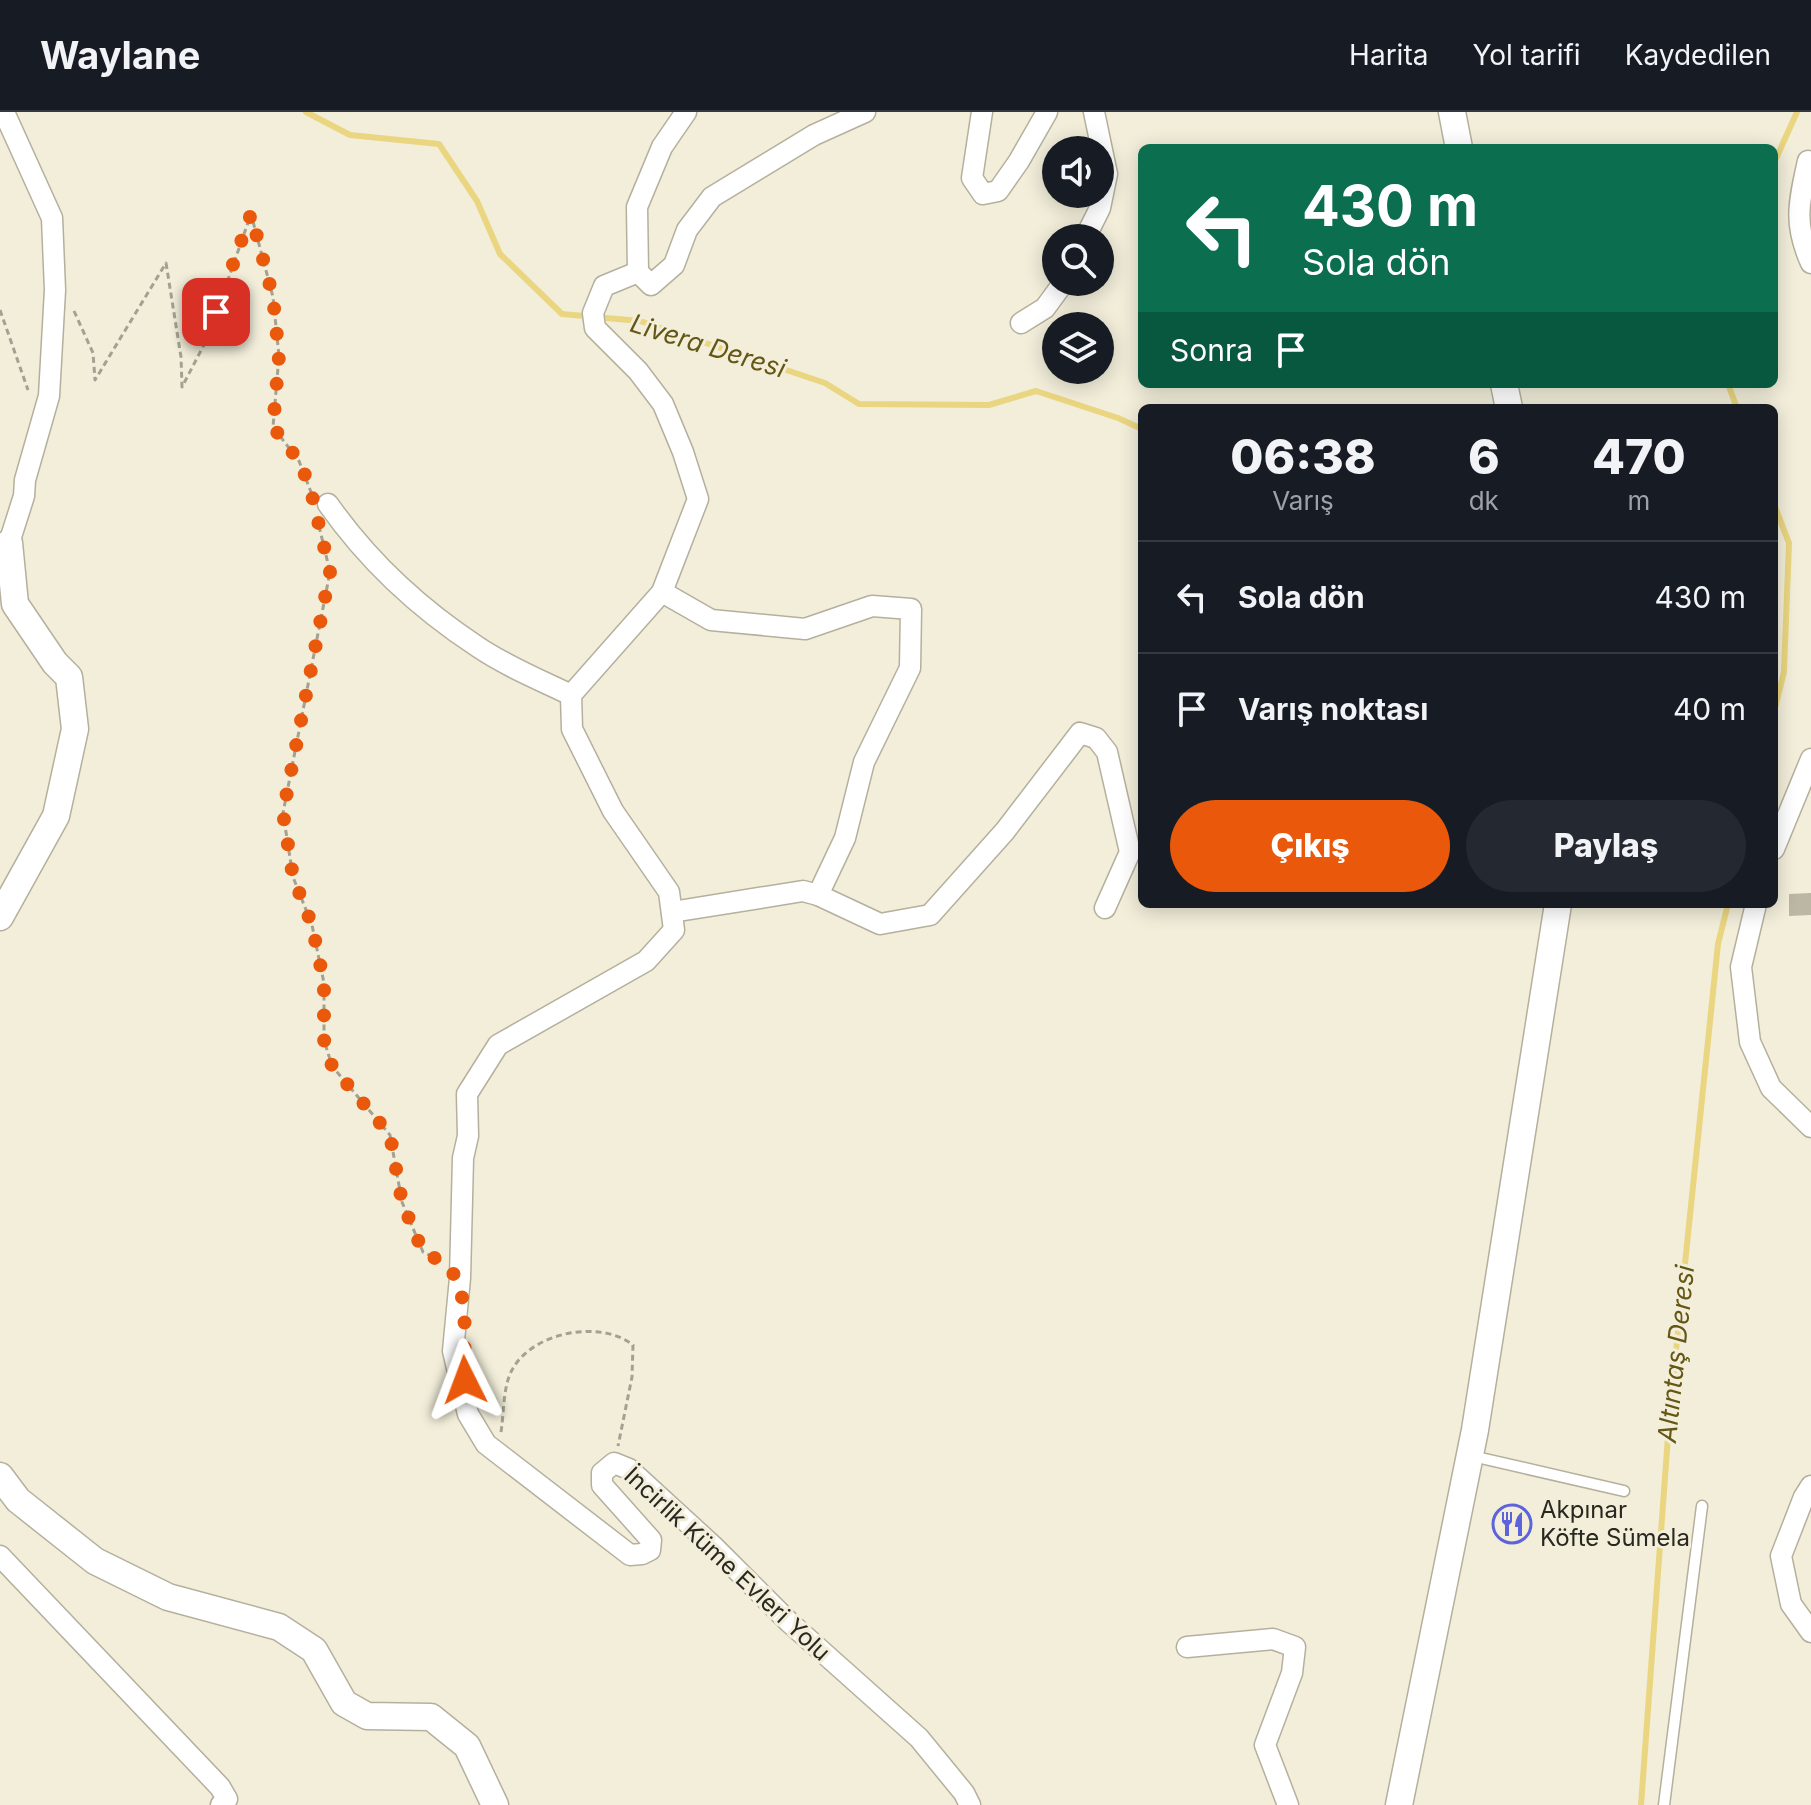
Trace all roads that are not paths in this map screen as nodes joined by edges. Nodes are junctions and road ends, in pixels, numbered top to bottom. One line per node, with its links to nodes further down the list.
1 (4, 112): 16 (street)
2 (686, 112): 12 (street)
3 (865, 112): 12 (street)
4 (982, 112): 5 (street)
5 (1047, 112)
6 (1094, 112): 10 (street)
7 (1452, 112): 8 (street)
8 (1458, 144)
9 (1808, 161): 11 (street)
10 (1092, 224)
11 (1811, 263)
12 (638, 272): 17 (street)
13 (1054, 296): 14 (street)
14 (1021, 323)
15 (319, 507): 18 (street)
16 (9, 543): 26 (street)
17 (662, 592): 18 (street); 21 (street)
18 (571, 695): 25 (street)
19 (1811, 759): 20 (street)
20 (1778, 839)
21 (818, 895): 22 (street); 25 (street)
22 (1105, 908)
23 (1557, 908): 28 (street)
24 (1755, 908): 27 (street)
25 (672, 912): 38 (street, İncirlik Küme Evleri Yolu)
26 (0, 917)
27 (1811, 1127)
28 (1470, 1456): 31 (lane); 40 (street)
29 (0, 1476): 37 (street)
30 (1811, 1486): 34 (street)
31 (1624, 1491)
32 (1702, 1506): 41 (lane)
33 (0, 1556): 36 (street)
34 (1811, 1632)
35 (1187, 1647): 39 (street)
36 (221, 1805)
37 (495, 1805)
38 (970, 1805)
39 (1288, 1805)
40 (1399, 1805)
41 (1664, 1805)

